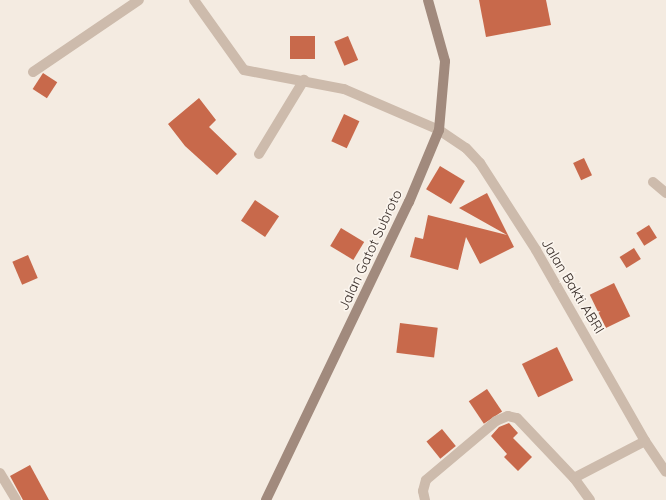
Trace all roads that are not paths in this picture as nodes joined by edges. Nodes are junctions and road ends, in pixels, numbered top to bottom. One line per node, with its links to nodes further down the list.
1 (139, 0): 4 (street)
2 (194, 0): 5 (street, Jalan Bakti ABRI)
3 (428, 0): 6 (main road, Jalan Gatot Subroto)
4 (33, 72)
5 (304, 80): 6 (street, Jalan Bakti ABRI); 7 (street)
6 (439, 130): 10 (street, Jalan Bakti ABRI); 15 (main road, Jalan Gatot Subroto)
7 (259, 154)
8 (653, 182): 9 (street)
9 (666, 193)
10 (645, 441): 11 (street, Jalan Bakti ABRI); 13 (street)
11 (666, 472)
12 (0, 473): 14 (street)
13 (574, 478): 16 (street); 17 (street)
14 (16, 500)
15 (266, 500)
16 (424, 500)
17 (590, 500)

